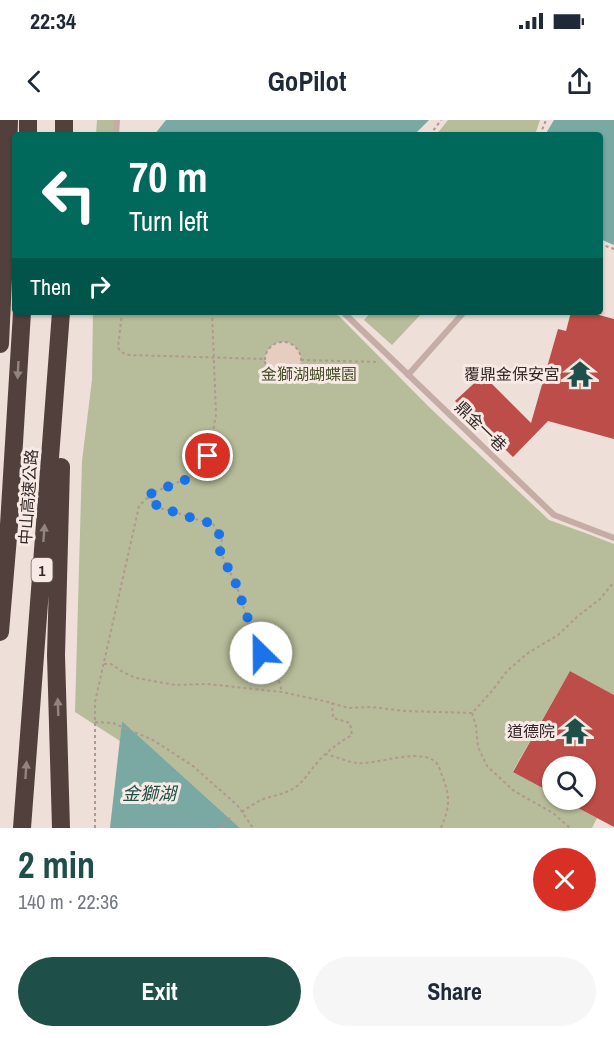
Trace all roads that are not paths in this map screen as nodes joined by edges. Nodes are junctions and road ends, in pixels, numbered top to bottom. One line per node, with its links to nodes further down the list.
1 (9, 120): 7 (highway)
2 (22, 315): 10 (highway, 中山高速公路, one-way to 10)
3 (63, 315): 11 (highway, 中山高速公路 / 1, one-way to 3)
4 (63, 315): 12 (highway, one-way to 4)
5 (346, 315): 8 (lane, 鼎金一巷)
6 (461, 315): 8 (lane)
7 (0, 344)
8 (408, 375): 9 (lane, 鼎金一巷)
9 (614, 538)
10 (0, 632)
11 (22, 828)
12 (61, 828)

